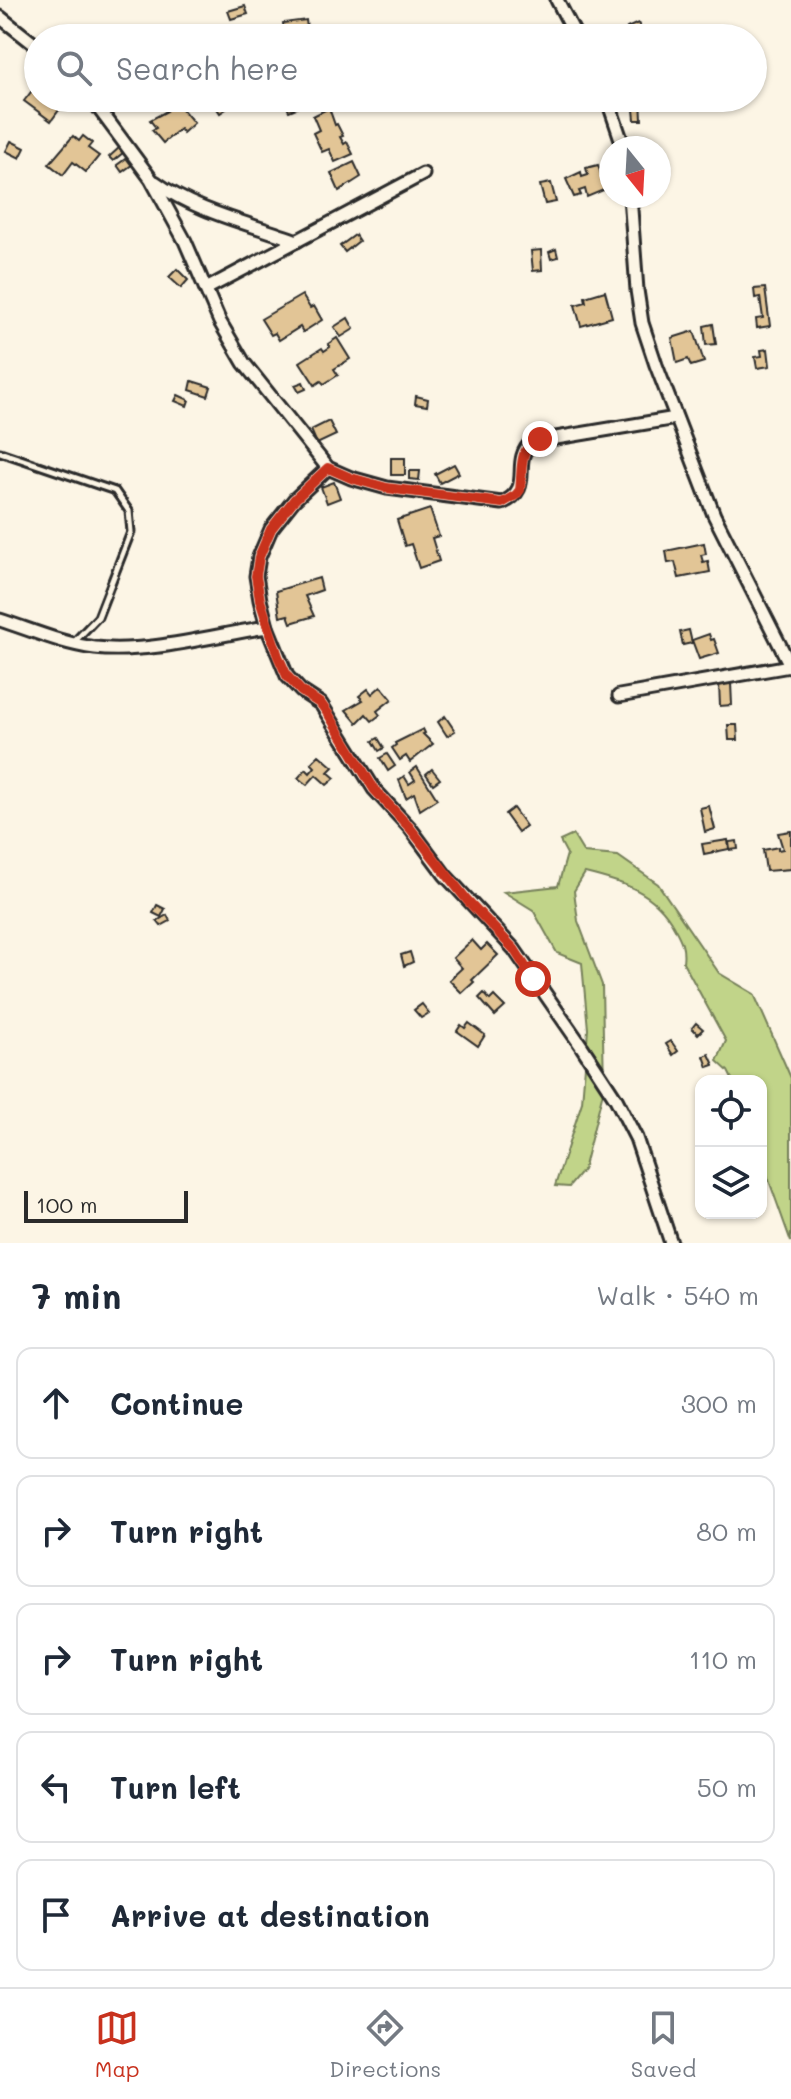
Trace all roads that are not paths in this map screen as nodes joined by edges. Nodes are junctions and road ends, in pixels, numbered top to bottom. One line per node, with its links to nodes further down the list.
1 (557, 0): 3 (street)
2 (0, 17): 4 (street)
3 (570, 24)
4 (24, 36)
5 (101, 112): 9 (street)
6 (612, 112): 7 (street)
7 (620, 136)
8 (423, 174): 11 (street)
9 (151, 179): 11 (street); 12 (street)
10 (631, 208): 13 (street)
11 (297, 241): 12 (street)
12 (206, 289): 15 (street)
13 (676, 418): 15 (street); 19 (street)
14 (0, 452): 18 (lane)
15 (328, 468): 17 (street)
16 (0, 620): 18 (street)
17 (267, 627): 18 (street); 21 (street)
18 (74, 643)
19 (791, 666): 20 (street)
20 (619, 696)
21 (671, 1243)

